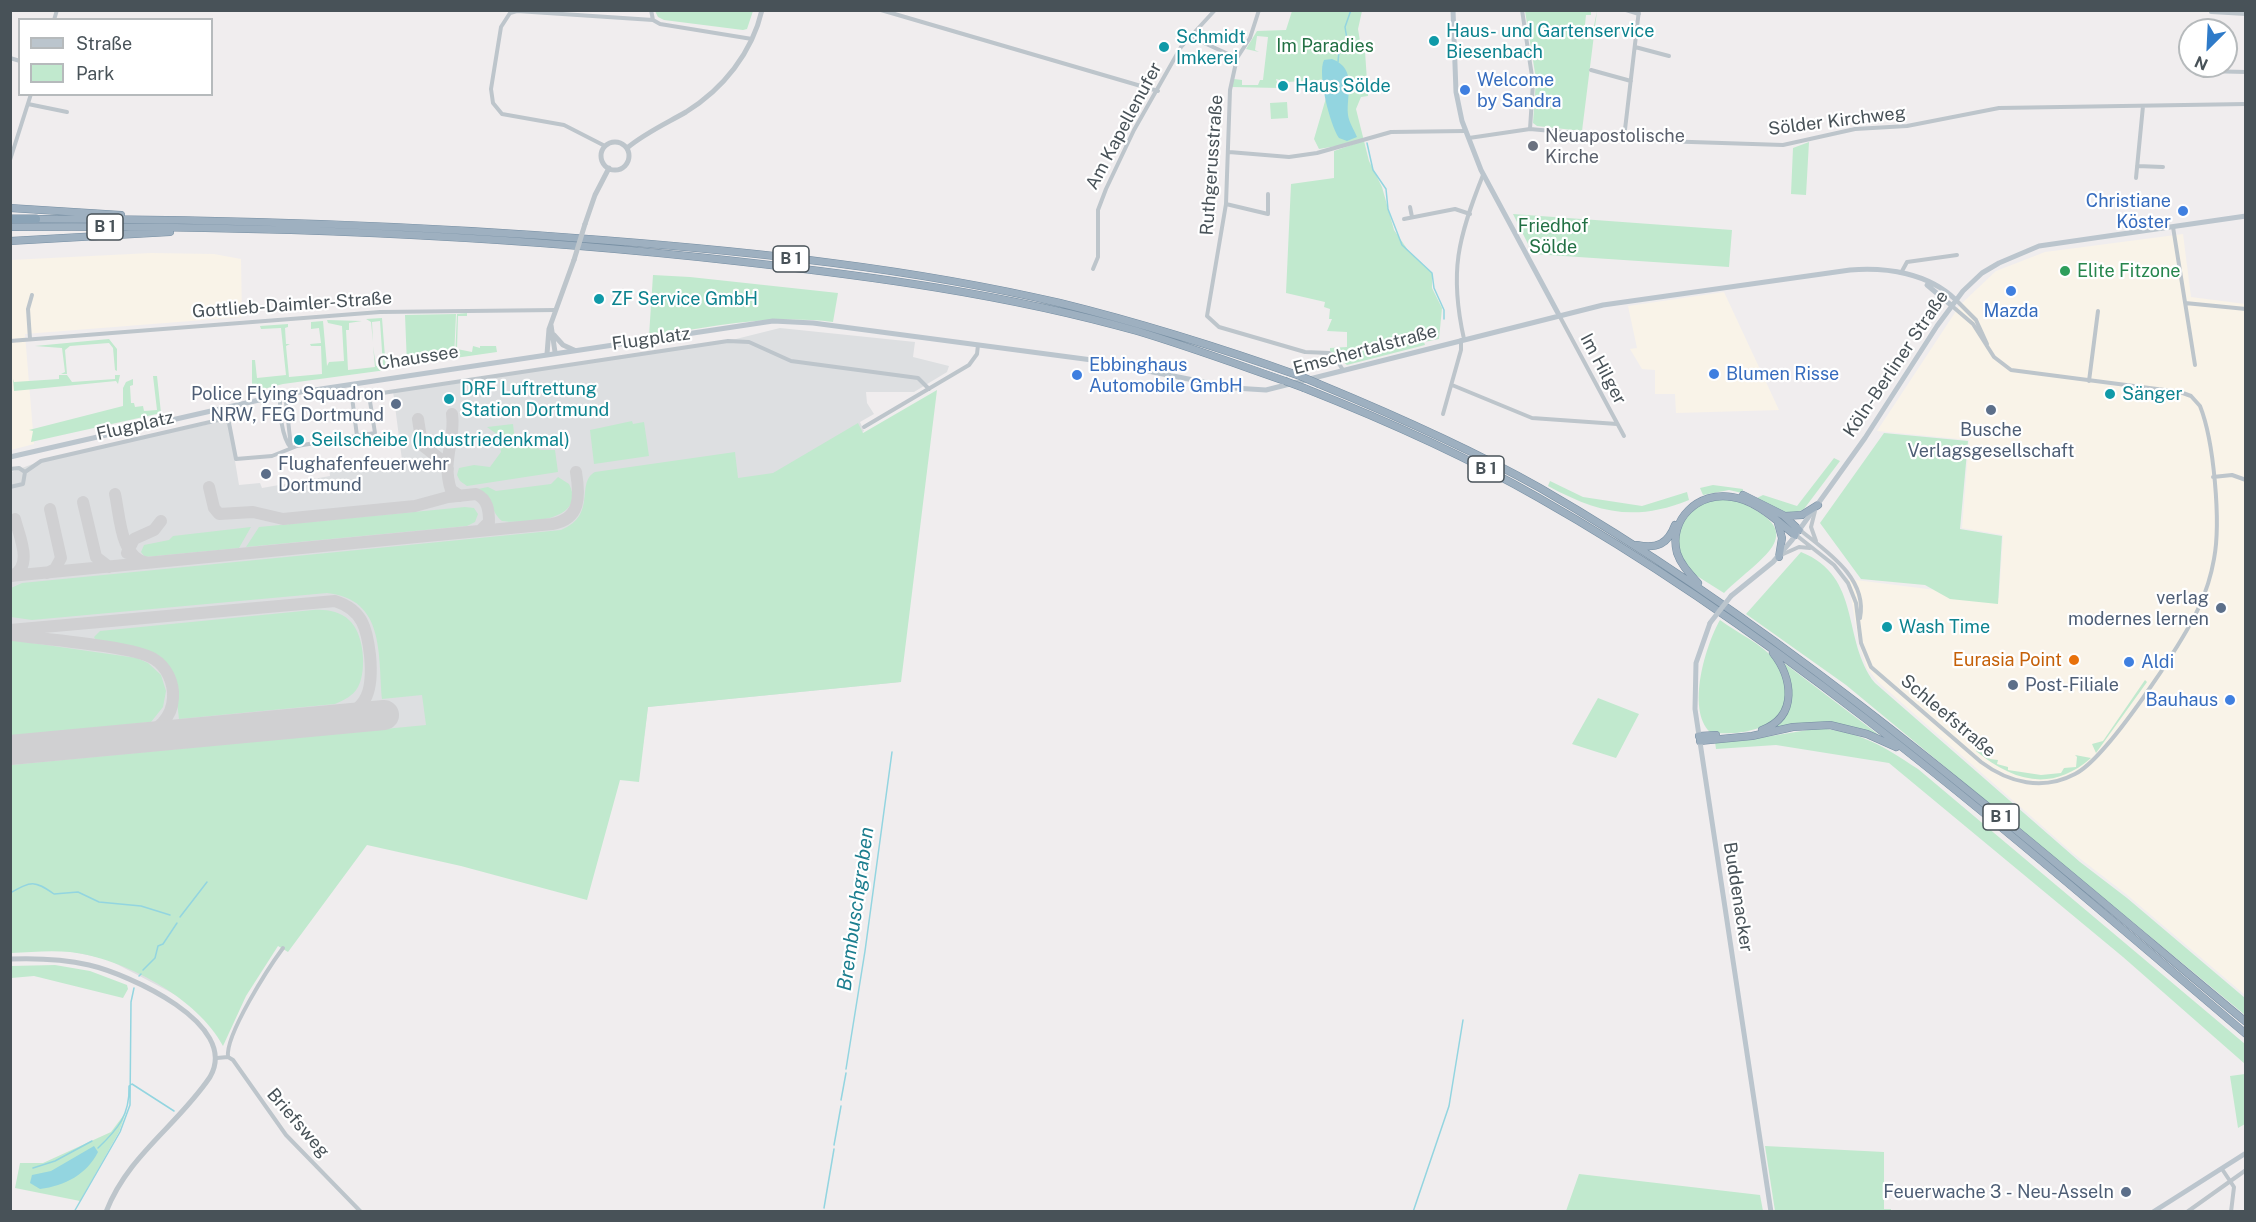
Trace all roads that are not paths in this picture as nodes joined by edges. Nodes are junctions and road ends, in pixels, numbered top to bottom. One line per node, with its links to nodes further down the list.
1 (651, 10): 12 (street)
2 (762, 10): 14 (street)
3 (881, 10): 20 (street)
4 (1215, 10): 13 (street, Am Kapellenufer)
5 (1259, 10): 17 (street, Ruthgerusstraße)
6 (1454, 10): 27 (main road)
7 (1522, 10): 26 (street)
8 (1626, 10): 9 (street)
9 (1639, 12): 15 (street)
10 (2211, 12): 11 (street)
11 (2246, 14)
12 (653, 20): 14 (street); 30 (street)
13 (1191, 37): 17 (street); 20 (street, Am Kapellenufer)
14 (752, 39): 31 (street)
15 (1635, 47): 16 (street); 19 (street)
16 (1669, 56)
17 (1238, 58): 32 (street, Ruthgerusstraße)
18 (1592, 70): 19 (street)
19 (1631, 81): 29 (street)
20 (1158, 91): 55 (street, Am Kapellenufer)
21 (30, 96): 22 (street)
22 (28, 104): 25 (street); 33 (street)
23 (2246, 104): 24 (street, Sölder Kirchweg)
24 (2143, 106): 29 (street, Sölder Kirchweg); 34 (street)
25 (67, 112)
26 (1530, 129): 28 (street, Sölder Kirchweg); 29 (street, Sölder Kirchweg)
27 (1465, 131): 28 (main road); 32 (street)
28 (1468, 138): 37 (main road)
29 (1624, 138)
30 (605, 146): 31 (street); 36 (street)
31 (627, 148): 36 (street)
32 (1229, 152): 40 (street, Ruthgerusstraße)
33 (10, 160)
34 (2137, 166): 35 (street); 38 (street)
35 (2163, 167)
36 (609, 168): 63 (street, bridge)
37 (1483, 175): 43 (street); 65 (main road)
38 (2136, 178)
39 (1268, 195): 40 (street)
40 (1226, 204): 78 (street, Ruthgerusstraße)
41 (1410, 207): 45 (street)
42 (10, 208): 48 (highway)
43 (1470, 214): 45 (street); 70 (street)
44 (2246, 216): 50 (main road, Köln-Berliner Straße)
45 (1412, 217): 49 (street)
46 (10, 219): 47 (highway, B 1)
47 (36, 219): 48 (highway, B 1)
48 (144, 219): 100 (highway, B 1, bridge)
49 (1404, 219)
50 (2172, 226): 59 (main road, Köln-Berliner Straße); 60 (street)
51 (10, 227): 52 (highway, B 1)
52 (199, 228): 53 (highway); 106 (highway, B 1, bridge)
53 (10, 241)
54 (1957, 255): 56 (street)
55 (1093, 268)
56 (1901, 273): 57 (main road, Emschertalstraße); 65 (main road, Emschertalstraße)
57 (1913, 276): 59 (main road, Emschertalstraße); 61 (main road)
58 (32, 295): 69 (street)
59 (1956, 300): 61 (main road, Köln-Berliner Straße); 73 (street, Schleefstraße)
60 (2185, 303): 62 (street); 77 (street)
61 (1951, 305): 73 (street, Schleefstraße); 96 (main road, Köln-Berliner Straße)
62 (2246, 309)
63 (556, 310): 66 (street); 69 (street, Gottlieb-Daimler-Straße)
64 (2098, 310): 79 (street)
65 (1559, 315): 70 (main road, Emschertalstraße); 85 (street, Im Hilger)
66 (551, 324): 68 (street); 76 (street)
67 (835, 325): 72 (main road, Emschertalstraße); 74 (main road, Chaussee)
68 (554, 335): 74 (street); 75 (street)
69 (30, 339): 71 (street, Gottlieb-Daimler-Straße)
70 (1462, 340): 78 (main road, Emschertalstraße); 80 (street)
71 (10, 341)
72 (978, 344): 78 (main road, Emschertalstraße); 81 (street)
73 (1987, 345): 79 (street, Schleefstraße)
74 (574, 350): 75 (main road, Chaussee)
75 (555, 352): 76 (main road, Chaussee)
76 (547, 354): 82 (main road, Chaussee)
77 (2195, 365)
78 (1344, 371)
79 (2089, 381): 93 (street, Schleefstraße)
80 (1452, 385): 84 (street); 85 (street)
81 (929, 389): 83 (street, Flugplatz); 86 (street)
82 (281, 395): 89 (street); 90 (main road, Chaussee)
83 (369, 395): 87 (street); 87 (street)
84 (1443, 414)
85 (1617, 424): 88 (street, Im Hilger)
86 (864, 427)
87 (357, 436): 89 (street, Flugplatz)
88 (1624, 436)
89 (291, 448): 92 (street, Flugplatz)
90 (10, 457)
91 (10, 469): 92 (street)
92 (25, 472): 95 (street)
93 (2213, 477): 94 (street); 105 (street, Schleefstraße)
94 (2246, 480)
95 (10, 487)
96 (1818, 505): 97 (highway); 98 (main road, Köln-Berliner Straße); 99 (street)
97 (1780, 518): 98 (highway); 100 (highway); 102 (highway); 103 (highway)
98 (1797, 532): 99 (street, Schleefstraße); 101 (street, Schleefstraße); 102 (main road, Köln-Berliner Straße)
99 (1816, 542): 105 (street, Schleefstraße)
100 (1632, 543): 103 (highway, B 1)
101 (1816, 551): 102 (street); 105 (street, Schleefstraße)
102 (1779, 557): 104 (main road, Köln-Berliner Straße)
103 (1706, 592): 111 (highway, B 1)
104 (1731, 596): 107 (main road, Buddenacker, bridge)
105 (1859, 621)
106 (1767, 646): 107 (highway); 108 (highway, B 1)
107 (1700, 738): 108 (highway); 121 (main road, Buddenacker)
108 (1907, 752): 112 (highway, B 1)
109 (284, 948): 113 (street)
110 (10, 959): 114 (street)
111 (2246, 1022)
112 (2246, 1034)
113 (228, 1057): 114 (street); 120 (street, Briefsweg)
114 (217, 1058): 119 (street)
115 (2246, 1153): 116 (main road)
116 (2222, 1169): 118 (street); 122 (main road)
117 (2246, 1170): 118 (street)
118 (2231, 1180): 123 (street); 124 (street)
119 (106, 1212)
120 (361, 1212)
121 (1771, 1212)
122 (2153, 1212)
123 (2187, 1212)
124 (2231, 1212)

